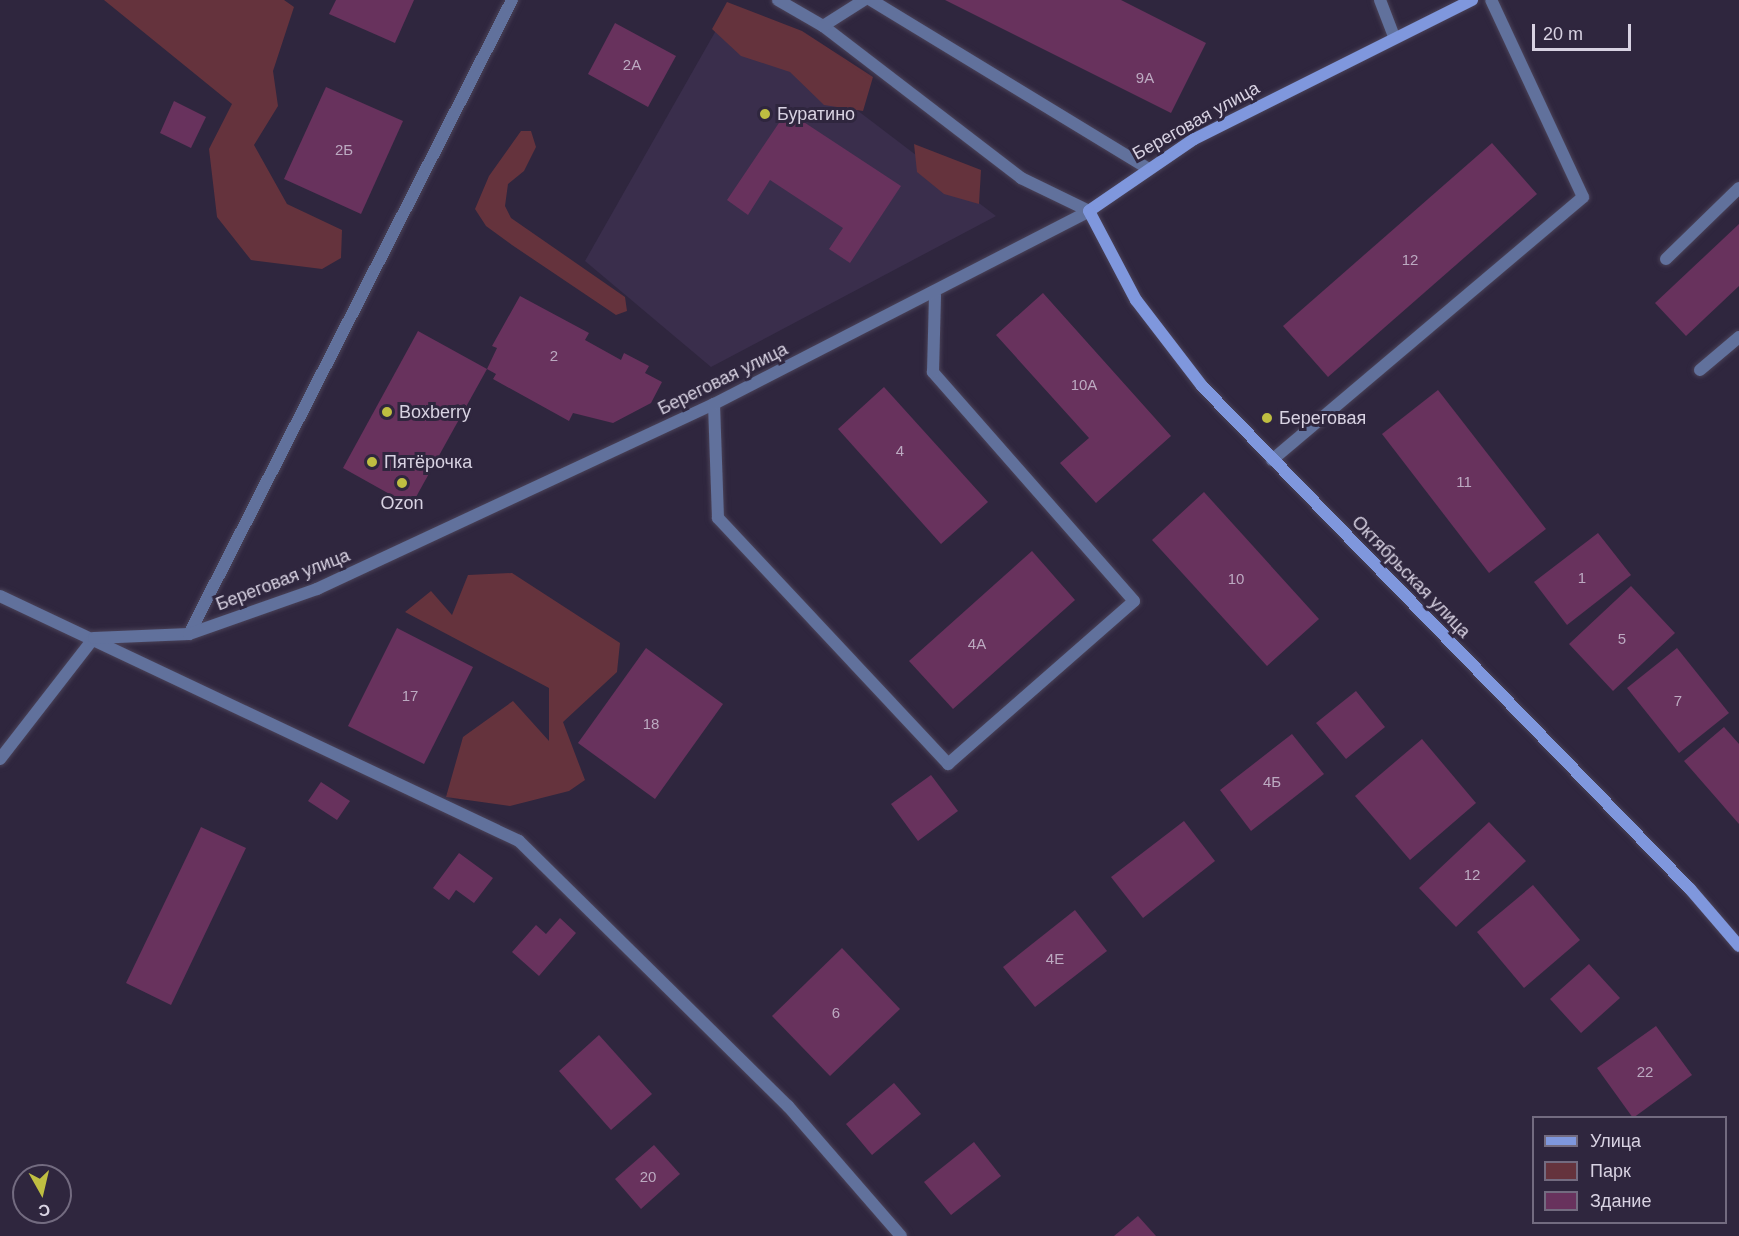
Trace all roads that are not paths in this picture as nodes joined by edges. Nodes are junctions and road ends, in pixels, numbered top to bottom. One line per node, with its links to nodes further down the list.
1 (512, 0): 20 (street)
2 (778, 0): 8 (street)
3 (864, 0): 8 (street)
4 (871, 0): 10 (street)
5 (1380, 0): 9 (street)
6 (1472, 0): 9 (street, Береговая улица)
7 (1491, 0): 18 (street)
8 (823, 26): 12 (street)
9 (1394, 37): 10 (street, Береговая улица)
10 (1146, 167): 12 (street, Береговая улица)
11 (1739, 188): 13 (street)
12 (1089, 211): 14 (street, Береговая улица); 18 (street, Октябрьская улица)
13 (1666, 259)
14 (934, 295): 17 (street, Береговая улица); 17 (street)
15 (1739, 337): 16 (street)
16 (1700, 370)
17 (714, 404): 20 (street, Береговая улица)
18 (1272, 460): 23 (street, Октябрьская улица)
19 (0, 596): 21 (street)
20 (189, 634): 21 (street, Береговая улица)
21 (94, 638): 22 (street); 24 (street)
22 (0, 759)
23 (1739, 946)
24 (901, 1236)

